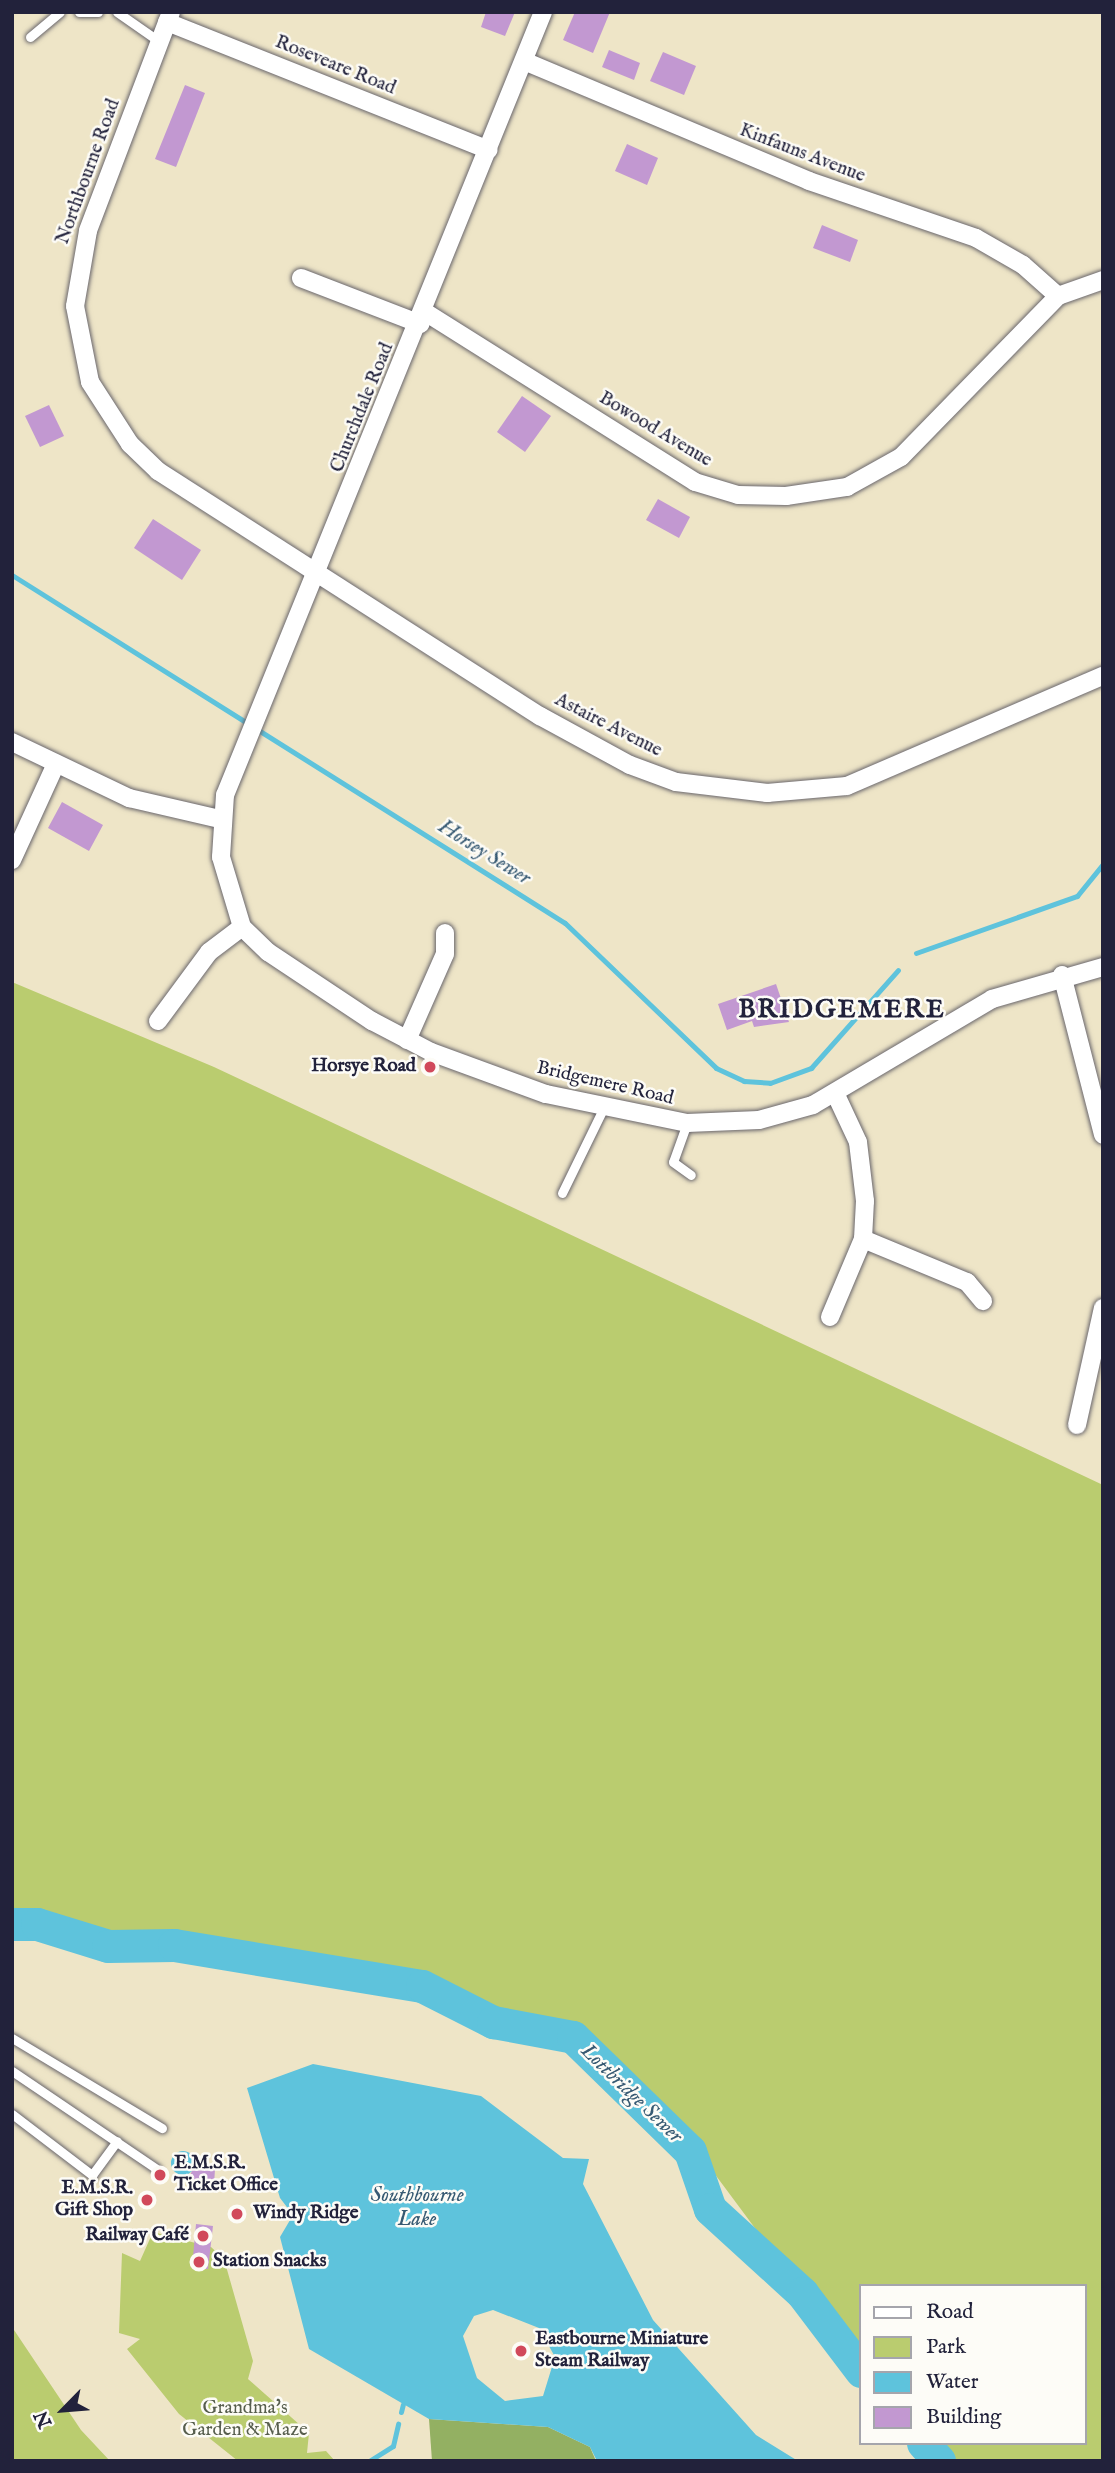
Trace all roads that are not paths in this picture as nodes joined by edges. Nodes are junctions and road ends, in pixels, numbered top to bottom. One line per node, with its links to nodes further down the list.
1 (60, 12): 7 (lane)
2 (79, 12): 3 (lane)
3 (97, 12)
4 (117, 12): 8 (lane)
5 (543, 12): 9 (street, Churchdale Road)
6 (169, 17): 8 (street, Northbourne Road); 10 (street, Roseveare Road)
7 (30, 37)
8 (160, 42): 15 (street, Northbourne Road)
9 (524, 61): 10 (street, Churchdale Road); 13 (street, Kinfauns Avenue)
10 (488, 150): 14 (street, Churchdale Road)
11 (301, 278): 14 (street, Bowood Avenue)
12 (1103, 280): 13 (street, Bowood Avenue)
13 (1058, 296): 14 (street, Bowood Avenue)
14 (423, 318): 15 (street, Churchdale Road)
15 (318, 575): 16 (street, Astaire Avenue); 19 (street, Churchdale Road)
16 (1103, 676)
17 (12, 743): 18 (street)
18 (56, 764): 19 (street); 20 (street)
19 (220, 819): 21 (street, Bridgemere Road)
20 (12, 860)
21 (242, 927): 25 (street); 26 (street, Bridgemere Road)
22 (445, 933): 26 (street)
23 (1103, 967): 24 (street, Bridgemere Road)
24 (1062, 975): 27 (street); 28 (street, Bridgemere Road)
25 (158, 1021)
26 (407, 1040): 29 (street, Bridgemere Road)
27 (1098, 1090): 31 (street)
28 (836, 1095): 30 (street, Bridgemere Road); 34 (street)
29 (603, 1109): 30 (street, Bridgemere Road); 33 (lane)
30 (687, 1123): 32 (lane)
31 (1103, 1135)
32 (691, 1175)
33 (562, 1193)
34 (863, 1239): 35 (street); 37 (street)
35 (983, 1301)
36 (1103, 1308): 38 (street)
37 (830, 1317)
38 (1077, 1426)
39 (12, 2038): 42 (lane)
40 (12, 2071): 43 (lane)
41 (12, 2114): 43 (lane)
42 (162, 2128)
43 (117, 2141): 44 (lane)
44 (158, 2169)

